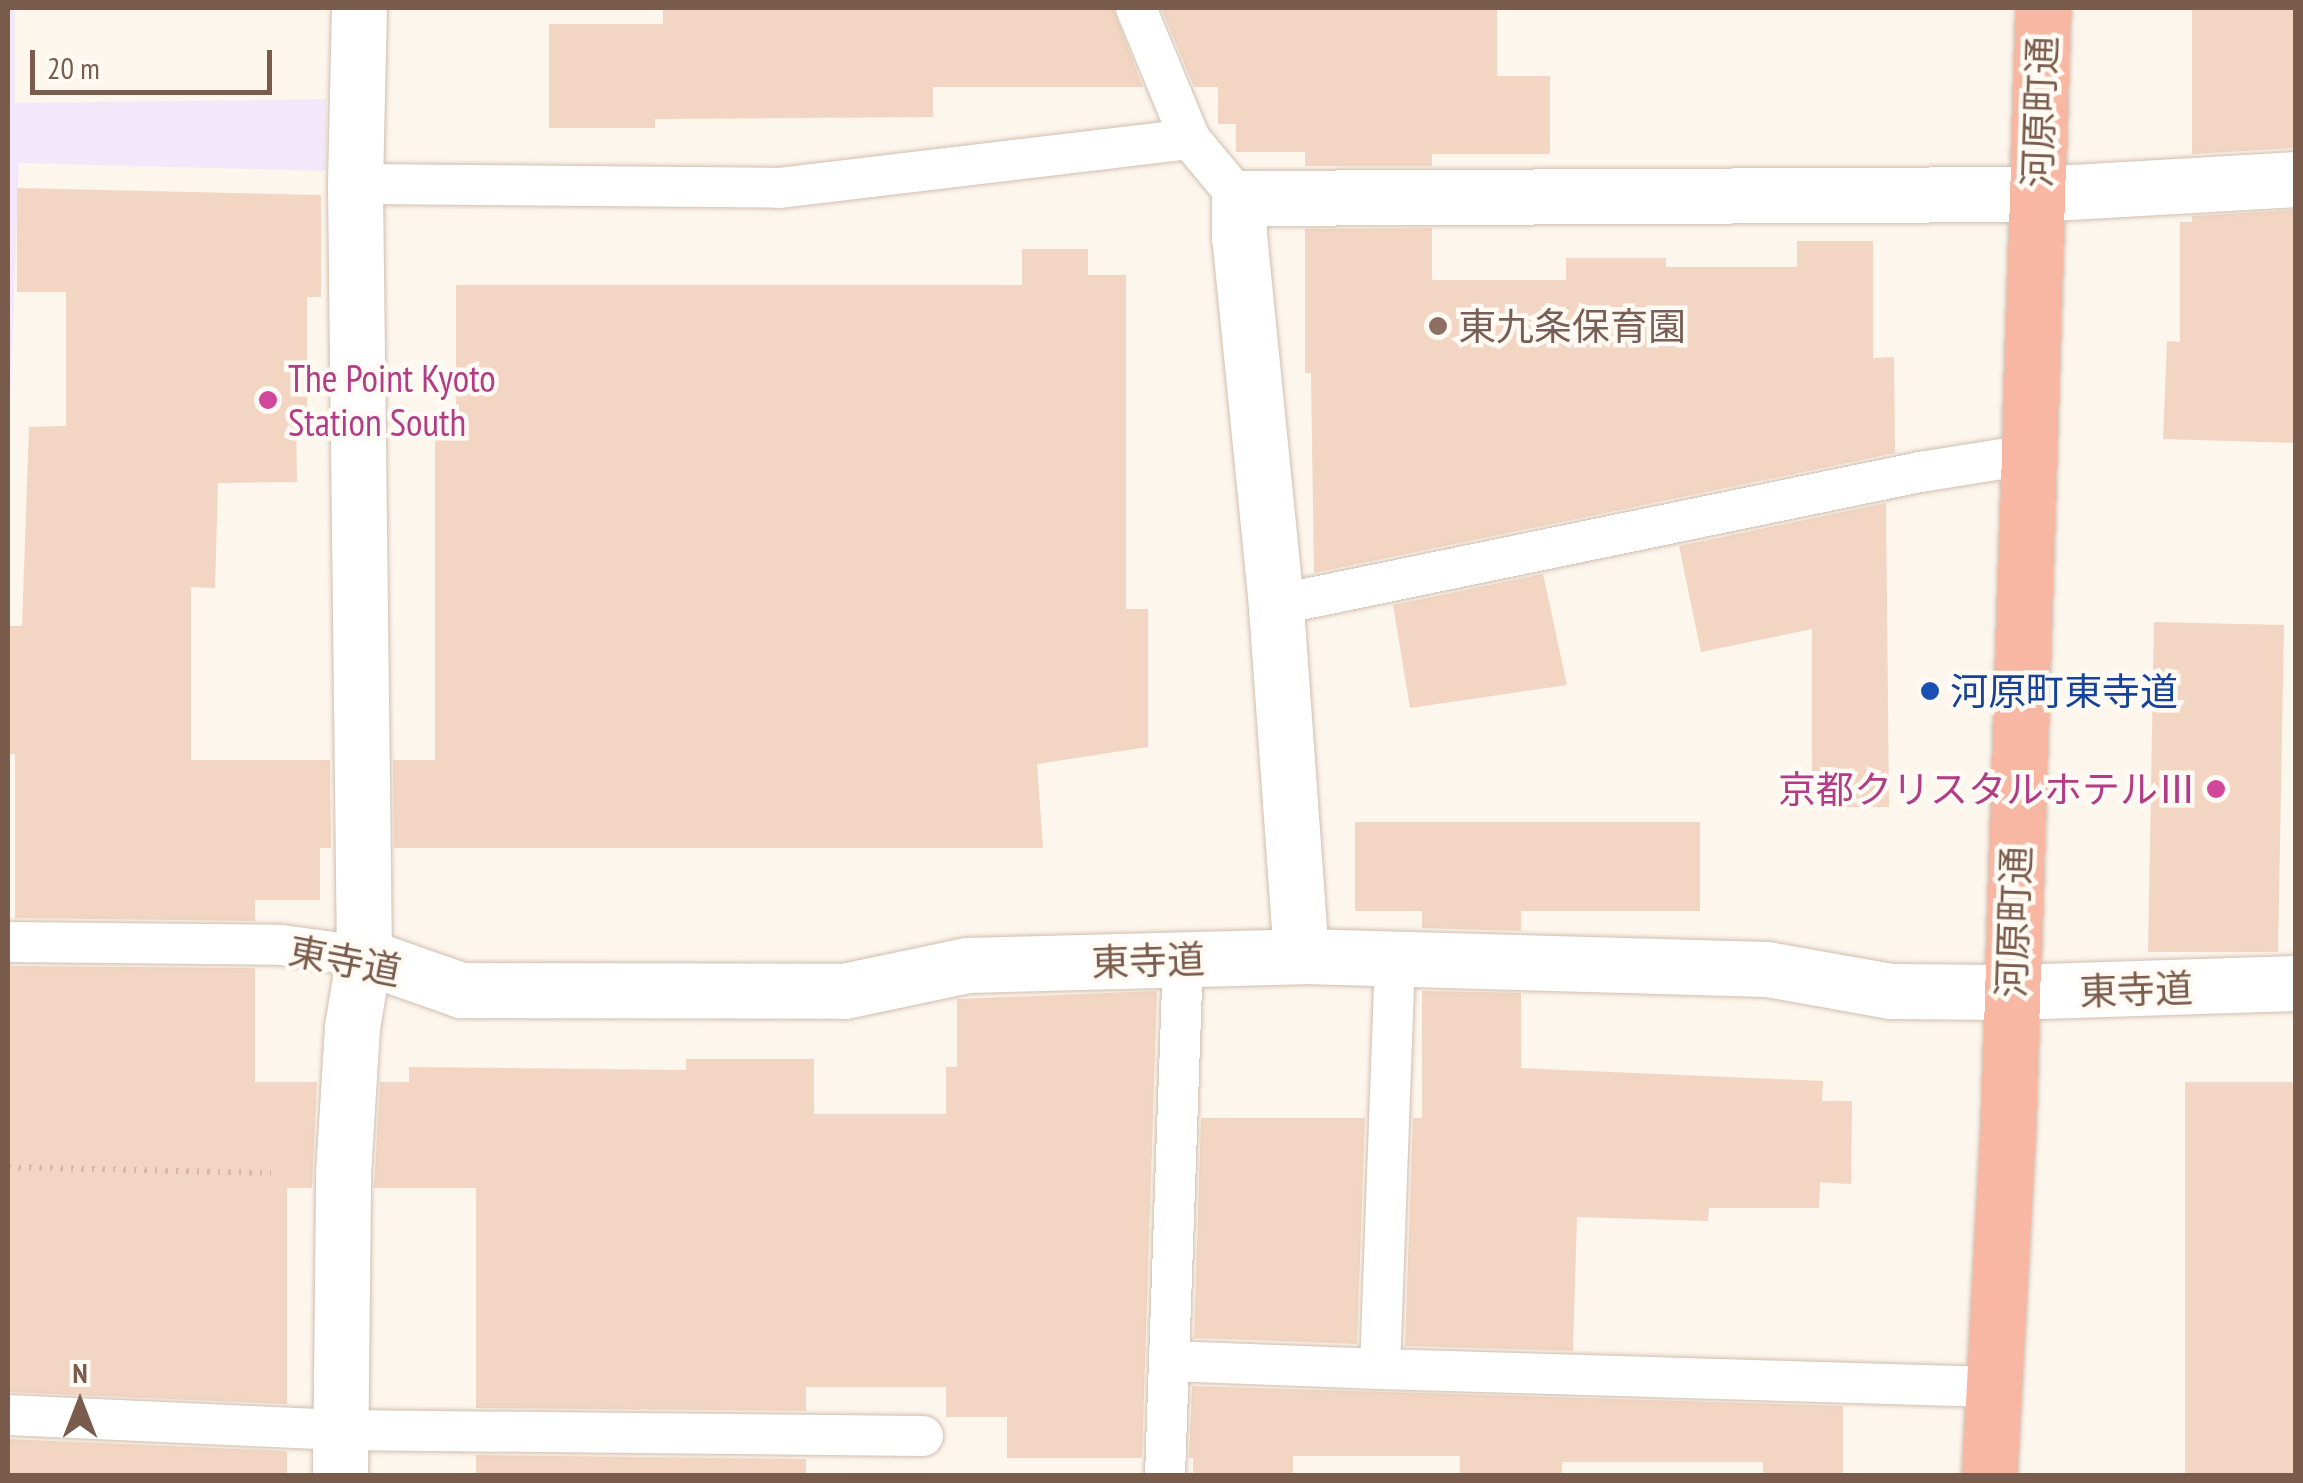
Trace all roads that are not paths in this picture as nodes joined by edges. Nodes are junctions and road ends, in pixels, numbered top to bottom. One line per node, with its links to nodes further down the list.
1 (359, 8): 6 (street)
2 (1136, 8): 4 (lane)
3 (2043, 8): 7 (highway, 河原町通)
4 (1190, 139): 6 (lane); 8 (lane)
5 (2296, 178): 7 (street)
6 (355, 184): 12 (street)
7 (2036, 194): 8 (street); 9 (highway, 河原町通)
8 (1238, 198): 10 (street)
9 (2026, 455): 10 (lane); 17 (highway, 河原町通)
10 (1276, 605): 13 (street)
11 (8, 942): 12 (lane, 東寺道)
12 (364, 956): 14 (street, 東寺道); 23 (street)
13 (1302, 956): 14 (street, 東寺道); 15 (street, 東寺道)
14 (1184, 959): 18 (lane)
15 (1395, 959): 17 (street, 東寺道); 19 (lane)
16 (2296, 983): 17 (street, 東寺道)
17 (2010, 992): 20 (highway, 河原町通)
18 (1170, 1361): 19 (lane); 24 (lane)
19 (1380, 1369): 20 (lane)
20 (1992, 1388): 25 (highway, 河原町通)
21 (8, 1415): 23 (lane)
22 (923, 1436): 23 (lane)
23 (340, 1453)
24 (1165, 1476)
25 (1989, 1476)

